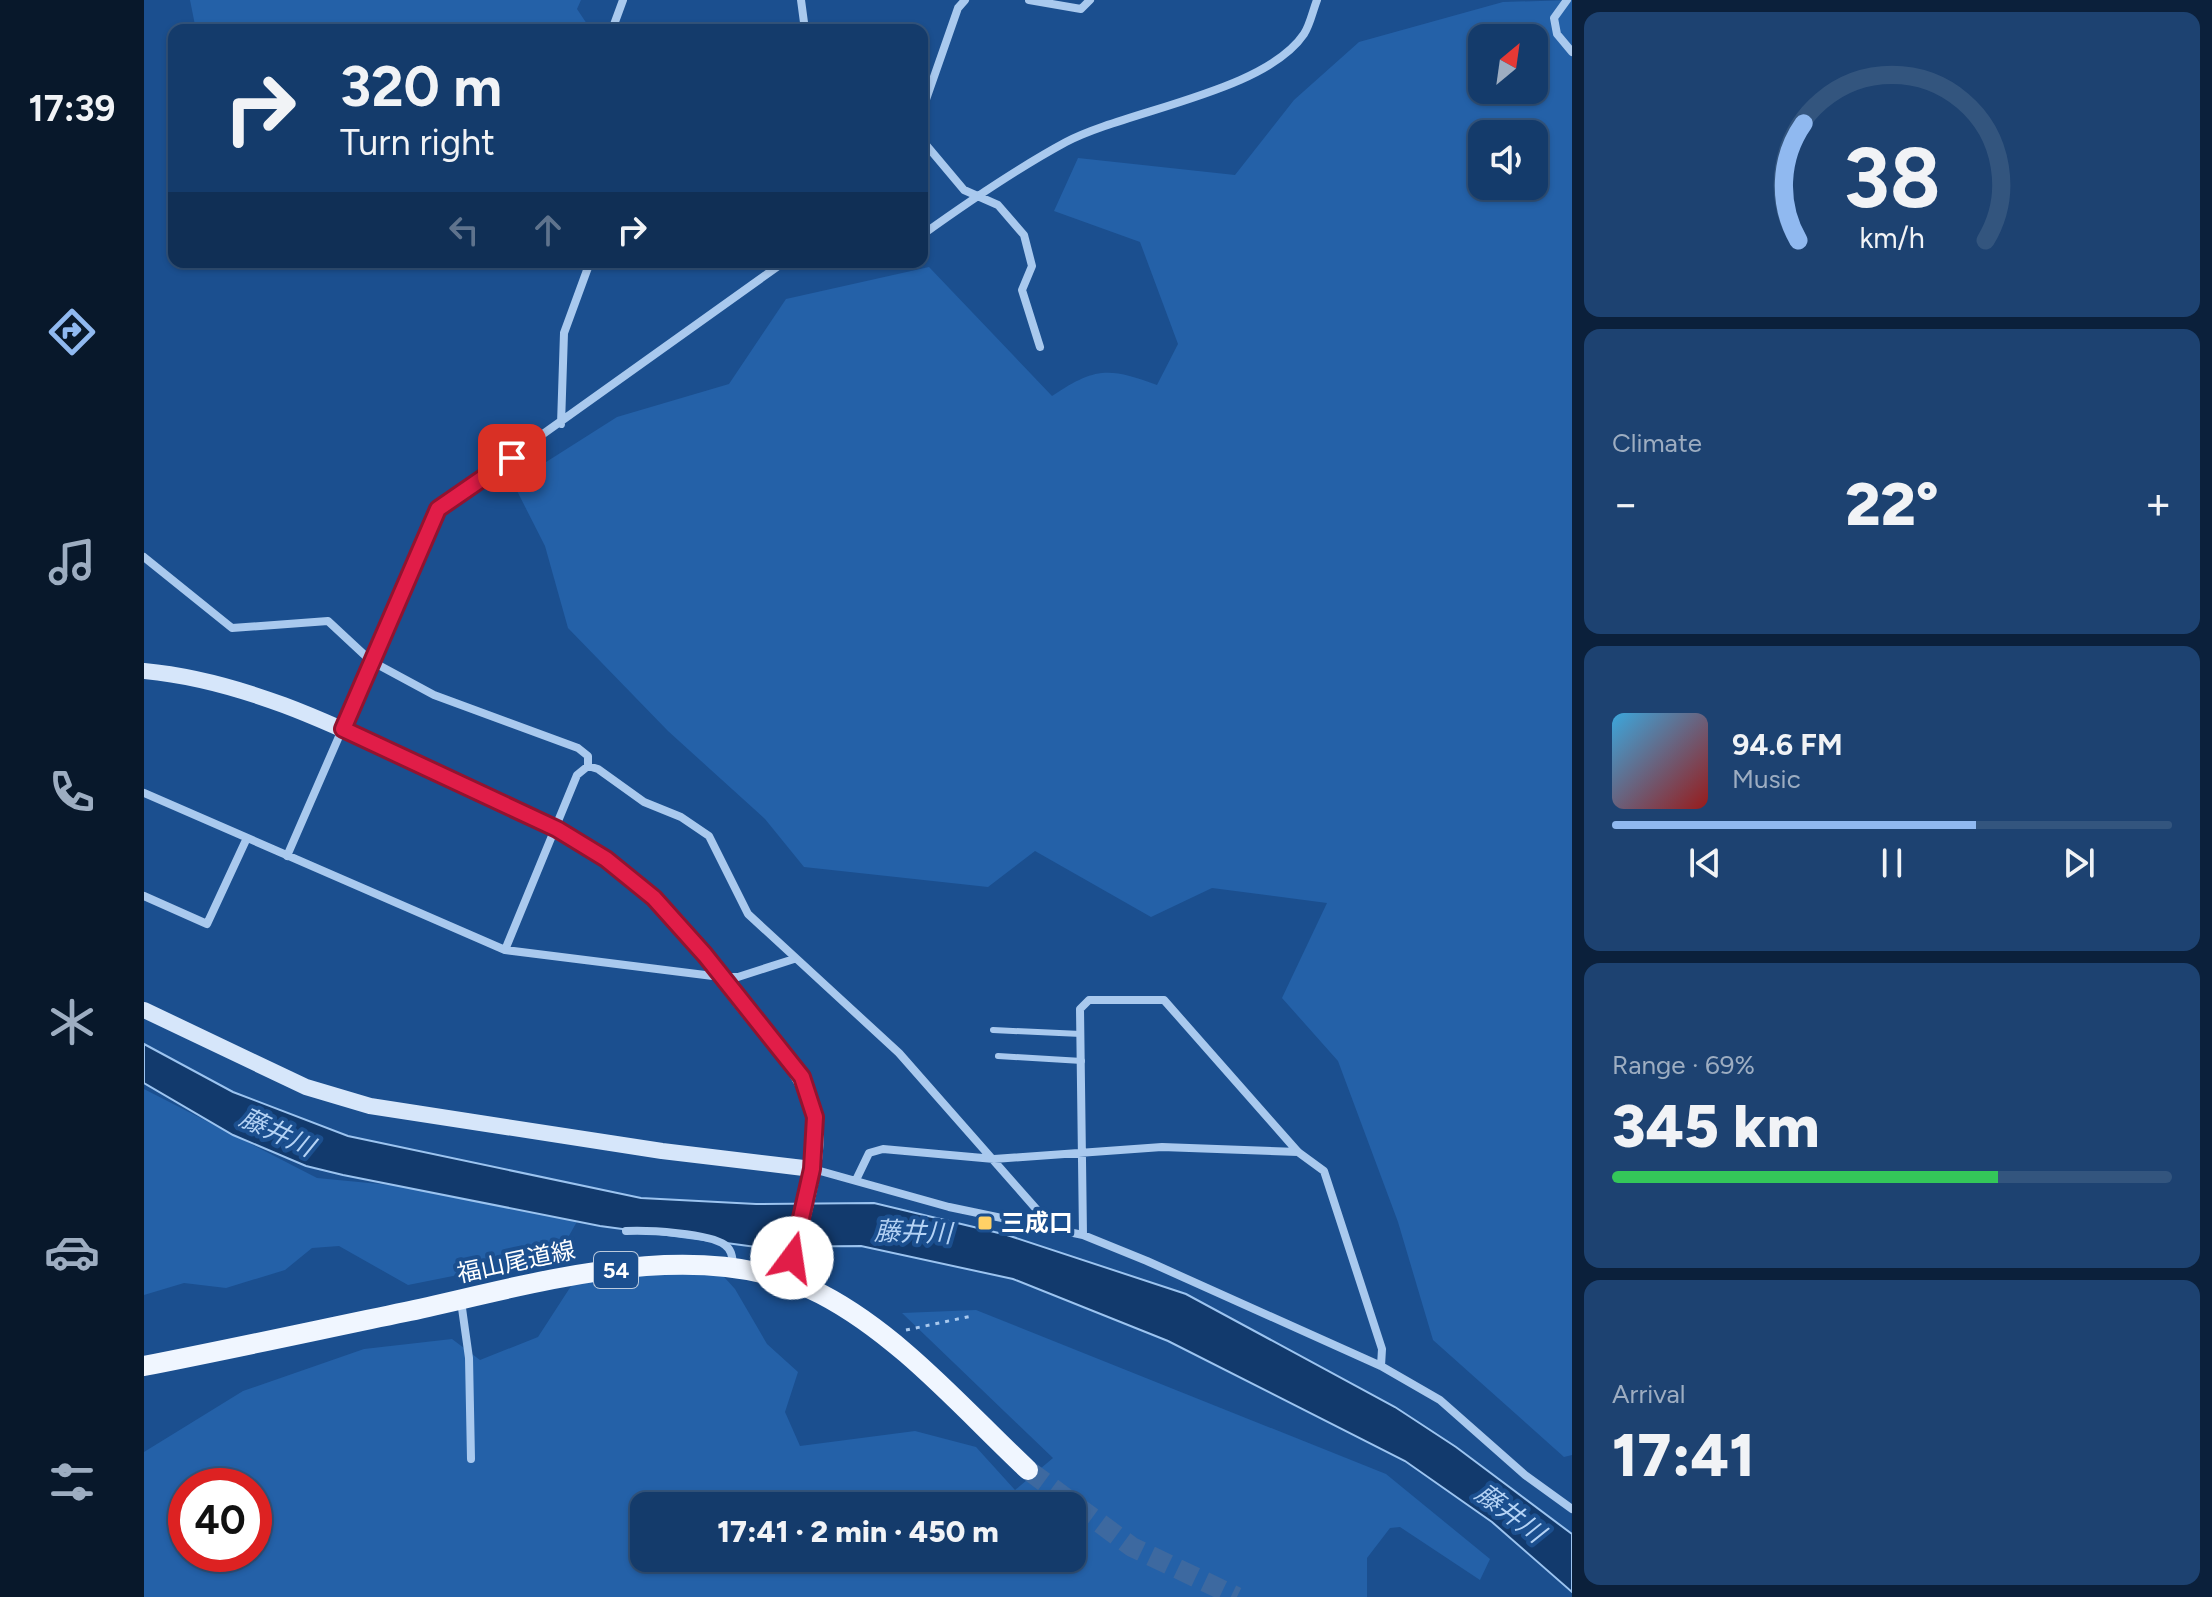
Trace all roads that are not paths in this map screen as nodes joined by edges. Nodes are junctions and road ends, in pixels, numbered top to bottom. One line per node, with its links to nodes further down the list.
1 (623, 0): 8 (street)
2 (801, 0): 9 (street)
3 (965, 0): 11 (street)
4 (1029, 0): 5 (street)
5 (1090, 0)
6 (1317, 0): 13 (street)
7 (1567, 0): 10 (street)
8 (614, 24)
9 (804, 24)
10 (1572, 52)
11 (928, 94)
12 (928, 147): 13 (street)
13 (977, 195): 14 (street); 17 (street)
14 (928, 231)
15 (588, 268): 18 (street)
16 (770, 268): 18 (street)
17 (1040, 347)
18 (561, 424): 20 (street)
19 (144, 557): 20 (street)
20 (371, 661): 22 (street); 23 (street)
21 (144, 671): 22 (street)
22 (343, 729): 25 (street); 27 (street)
23 (588, 766): 25 (street); 30 (street)
24 (144, 793): 26 (street)
25 (557, 829): 29 (street); 31 (street)
26 (246, 840): 27 (street); 28 (street)
27 (287, 856): 29 (street)
28 (144, 896)
29 (505, 950): 31 (street)
30 (794, 959): 31 (street); 39 (street)
31 (721, 977): 40 (street)
32 (144, 1010): 40 (street)
33 (993, 1030): 34 (lane)
34 (1081, 1034): 36 (street); 37 (street)
35 (998, 1056): 36 (lane)
36 (1082, 1061): 38 (street)
37 (1298, 1152): 38 (street); 49 (street)
38 (1081, 1155): 39 (street); 44 (street)
39 (994, 1159): 41 (street); 42 (street)
40 (812, 1169): 41 (street); 46 (street)
41 (856, 1180): 42 (street)
42 (1042, 1227): 44 (street)
43 (626, 1231): 45 (street)
44 (1083, 1235): 49 (street)
45 (734, 1269): 46 (main road, 福山尾道線 / 54); 47 (main road, 福山尾道線 / 54)
46 (786, 1280): 51 (main road, 福山尾道線 / 54)
47 (461, 1300): 48 (main road, 福山尾道線 / 54); 50 (street)
48 (144, 1366)
49 (1381, 1366): 52 (street)
50 (471, 1459)
51 (1028, 1470)
52 (1572, 1509)

